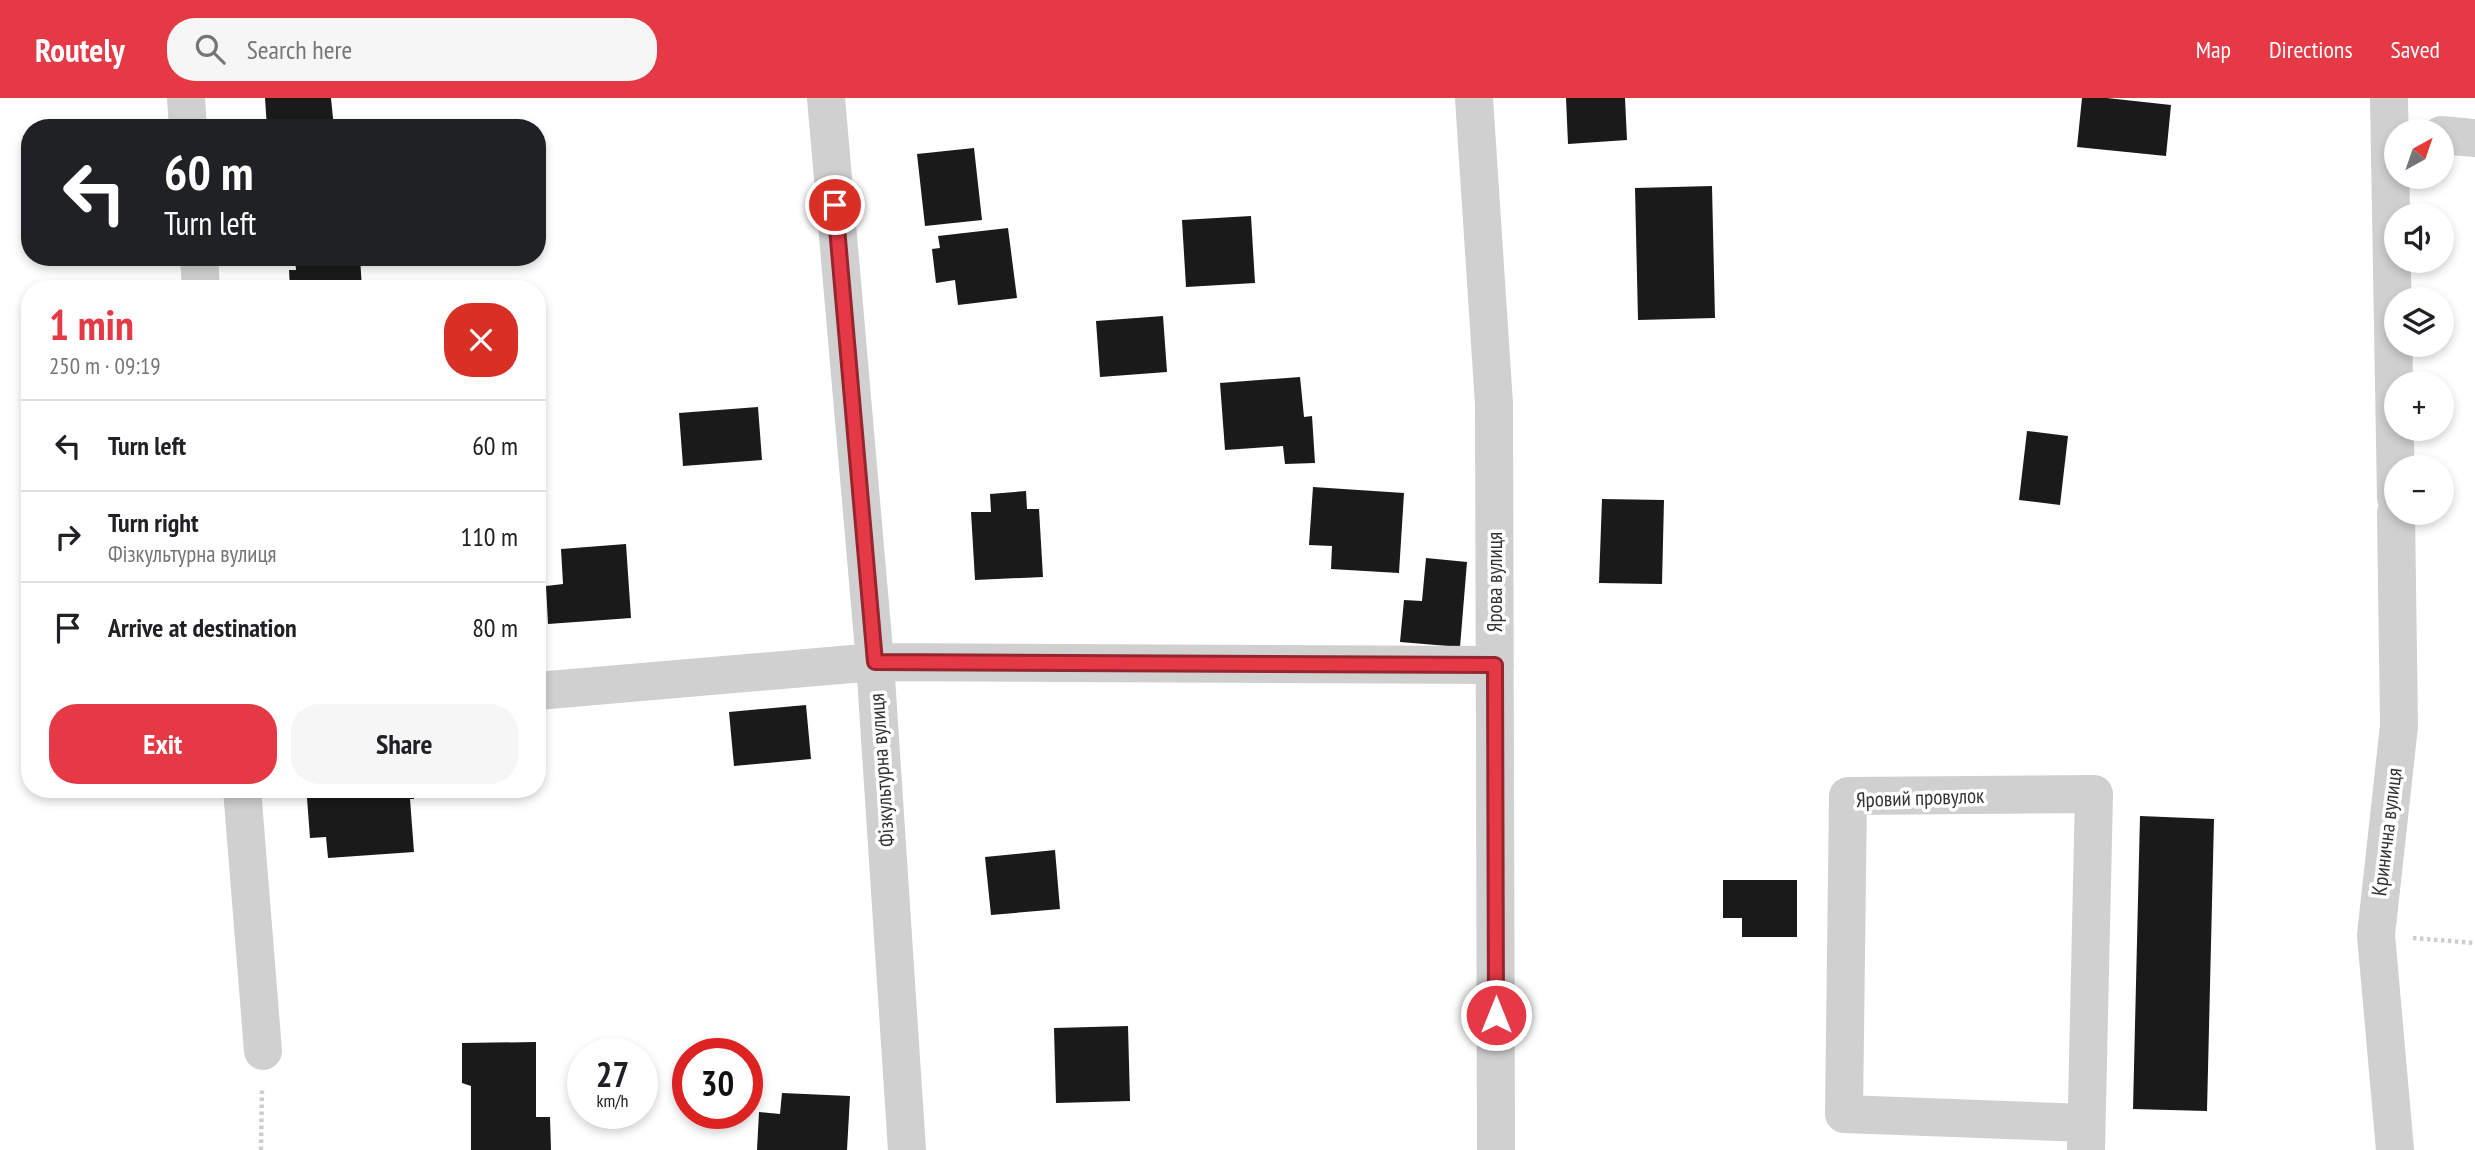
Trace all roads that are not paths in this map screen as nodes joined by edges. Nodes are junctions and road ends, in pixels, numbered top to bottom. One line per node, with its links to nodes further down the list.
1 (186, 98): 4 (street)
2 (826, 98): 10 (street, Фізкультурна вулиця)
3 (1474, 98): 11 (street, Ярова вулиця)
4 (187, 119)
5 (2454, 136): 6 (street)
6 (2475, 138)
7 (2394, 189): 8 (street)
8 (2396, 455)
9 (2396, 525): 18 (street, Кринична вулиця)
10 (875, 662): 11 (street); 12 (street); 16 (street, Фізкультурна вулиця)
11 (1495, 665): 17 (street, Ярова вулиця)
12 (546, 690)
13 (243, 798): 14 (street)
14 (263, 1051)
15 (2086, 1136): 15 (street, Яровий провулок)
16 (907, 1150)
17 (1496, 1150)
18 (2395, 1150)

